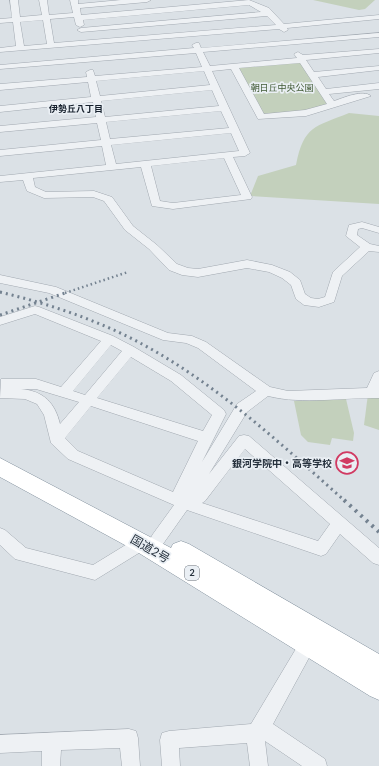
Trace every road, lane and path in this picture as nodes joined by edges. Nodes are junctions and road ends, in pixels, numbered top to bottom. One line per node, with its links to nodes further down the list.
1 (14, 0): 13 (street)
2 (43, 0): 10 (street)
3 (147, 0): 6 (street)
4 (242, 0): 7 (street)
5 (259, 0): 9 (street)
6 (74, 3): 11 (street)
7 (251, 3): 8 (street); 9 (street)
8 (158, 8): 11 (street); 15 (street)
9 (267, 14): 15 (street); 16 (street)
10 (46, 17): 11 (street); 13 (street); 23 (street)
11 (78, 17): 17 (street)
12 (379, 18): 16 (street)
13 (16, 20): 14 (street); 24 (street)
14 (0, 21)
15 (163, 23): 17 (street); 20 (street)
16 (281, 26): 18 (street); 21 (street)
17 (81, 30): 22 (street)
18 (190, 34): 20 (street); 26 (street)
19 (379, 35): 21 (street)
20 (168, 36): 22 (street)
21 (291, 42): 26 (street); 28 (street)
22 (84, 43): 23 (street); 29 (street)
23 (51, 46): 24 (street)
24 (20, 48): 25 (street)
25 (0, 50)
26 (199, 50): 29 (street); 32 (street)
27 (379, 51): 28 (street)
28 (302, 59): 30 (street); 34 (street)
29 (87, 60): 31 (street); 35 (street)
30 (234, 66): 32 (street); 42 (street)
31 (0, 67)
32 (207, 68): 35 (street); 38 (street)
33 (379, 68): 34 (street)
34 (313, 75): 39 (street)
35 (92, 79): 37 (street); 41 (street)
36 (379, 86): 39 (street)
37 (0, 87)
38 (216, 87): 41 (street); 43 (street)
39 (324, 92): 42 (street)
40 (379, 95): 42 (street)
41 (96, 99): 44 (street); 45 (street)
42 (332, 105)
43 (225, 108): 45 (street); 47 (street)
44 (0, 109)
45 (102, 120): 46 (street); 48 (street)
46 (0, 129)
47 (235, 130): 48 (street); 50 (street)
48 (107, 144): 49 (street); 52 (street)
49 (0, 153)
50 (227, 155): 51 (street); 51 (street)
51 (145, 163): 52 (street)
52 (112, 168): 53 (street)
53 (27, 176): 54 (street); 56 (street)
54 (0, 179)
55 (379, 230): 56 (street)
56 (367, 246): 57 (street)
57 (379, 249)
58 (0, 279): 64 (street)
59 (0, 321): 60 (street)
60 (110, 339): 61 (street); 66 (street)
61 (130, 350): 68 (street); 69 (street)
62 (379, 376): 67 (street)
63 (0, 384): 66 (street)
64 (266, 391): 67 (street); 73 (street)
65 (0, 393): 70 (street)
66 (64, 393): 68 (street)
67 (376, 393)
68 (89, 401): 69 (street); 70 (street)
69 (207, 438): 73 (street)
70 (56, 439): 73 (street)
71 (0, 454): 76 (highway, 国道2号 / 2)
72 (0, 467): 76 (highway, 国道2号 / 2)
73 (184, 503): 74 (street); 74 (street); 76 (street)
74 (339, 523): 77 (street)
75 (0, 535): 76 (street)
76 (150, 541): 78 (highway, 国道2号 / 2); 79 (highway, 国道2号 / 2)
77 (379, 558)
78 (309, 643): 80 (highway, 国道2号 / 2); 81 (street)
79 (379, 668)
80 (379, 687)
81 (258, 730): 86 (street); 87 (street); 88 (street)
82 (52, 741): 83 (street); 84 (street); 85 (street)
83 (0, 744)
84 (51, 766)
85 (131, 766)
86 (171, 766)
87 (259, 766)
88 (318, 766)

